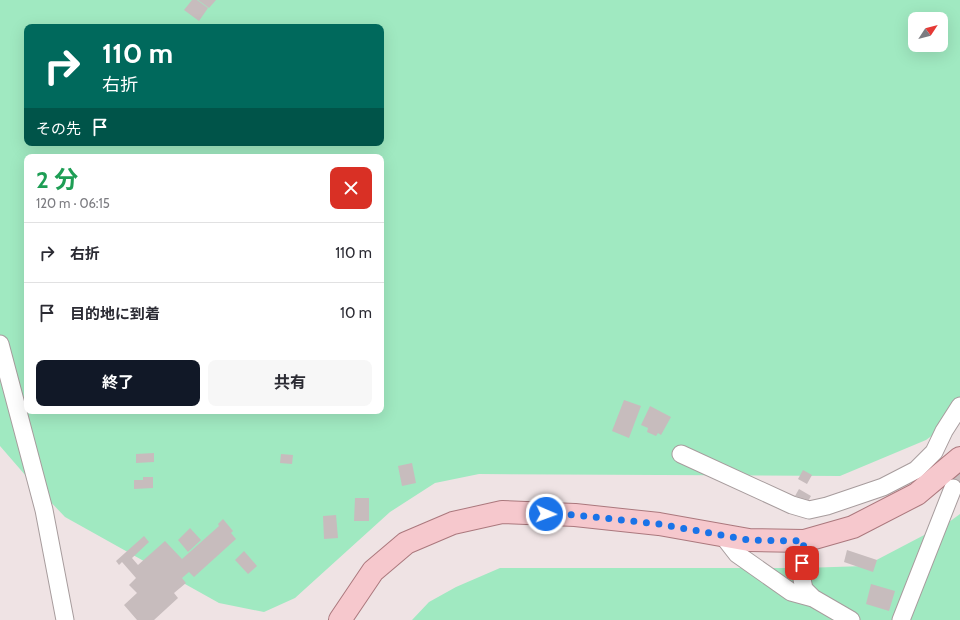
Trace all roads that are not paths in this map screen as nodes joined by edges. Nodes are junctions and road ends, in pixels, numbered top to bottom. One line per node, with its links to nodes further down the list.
1 (0, 344): 9 (street)
2 (960, 406): 3 (street)
3 (681, 454)
4 (960, 458): 7 (main road)
5 (953, 488): 12 (street)
6 (723, 536): 7 (main road); 8 (street); 10 (main road)
7 (804, 541): 8 (street)
8 (813, 598): 11 (street)
9 (65, 620)
10 (340, 620)
11 (851, 620)
12 (902, 620)

